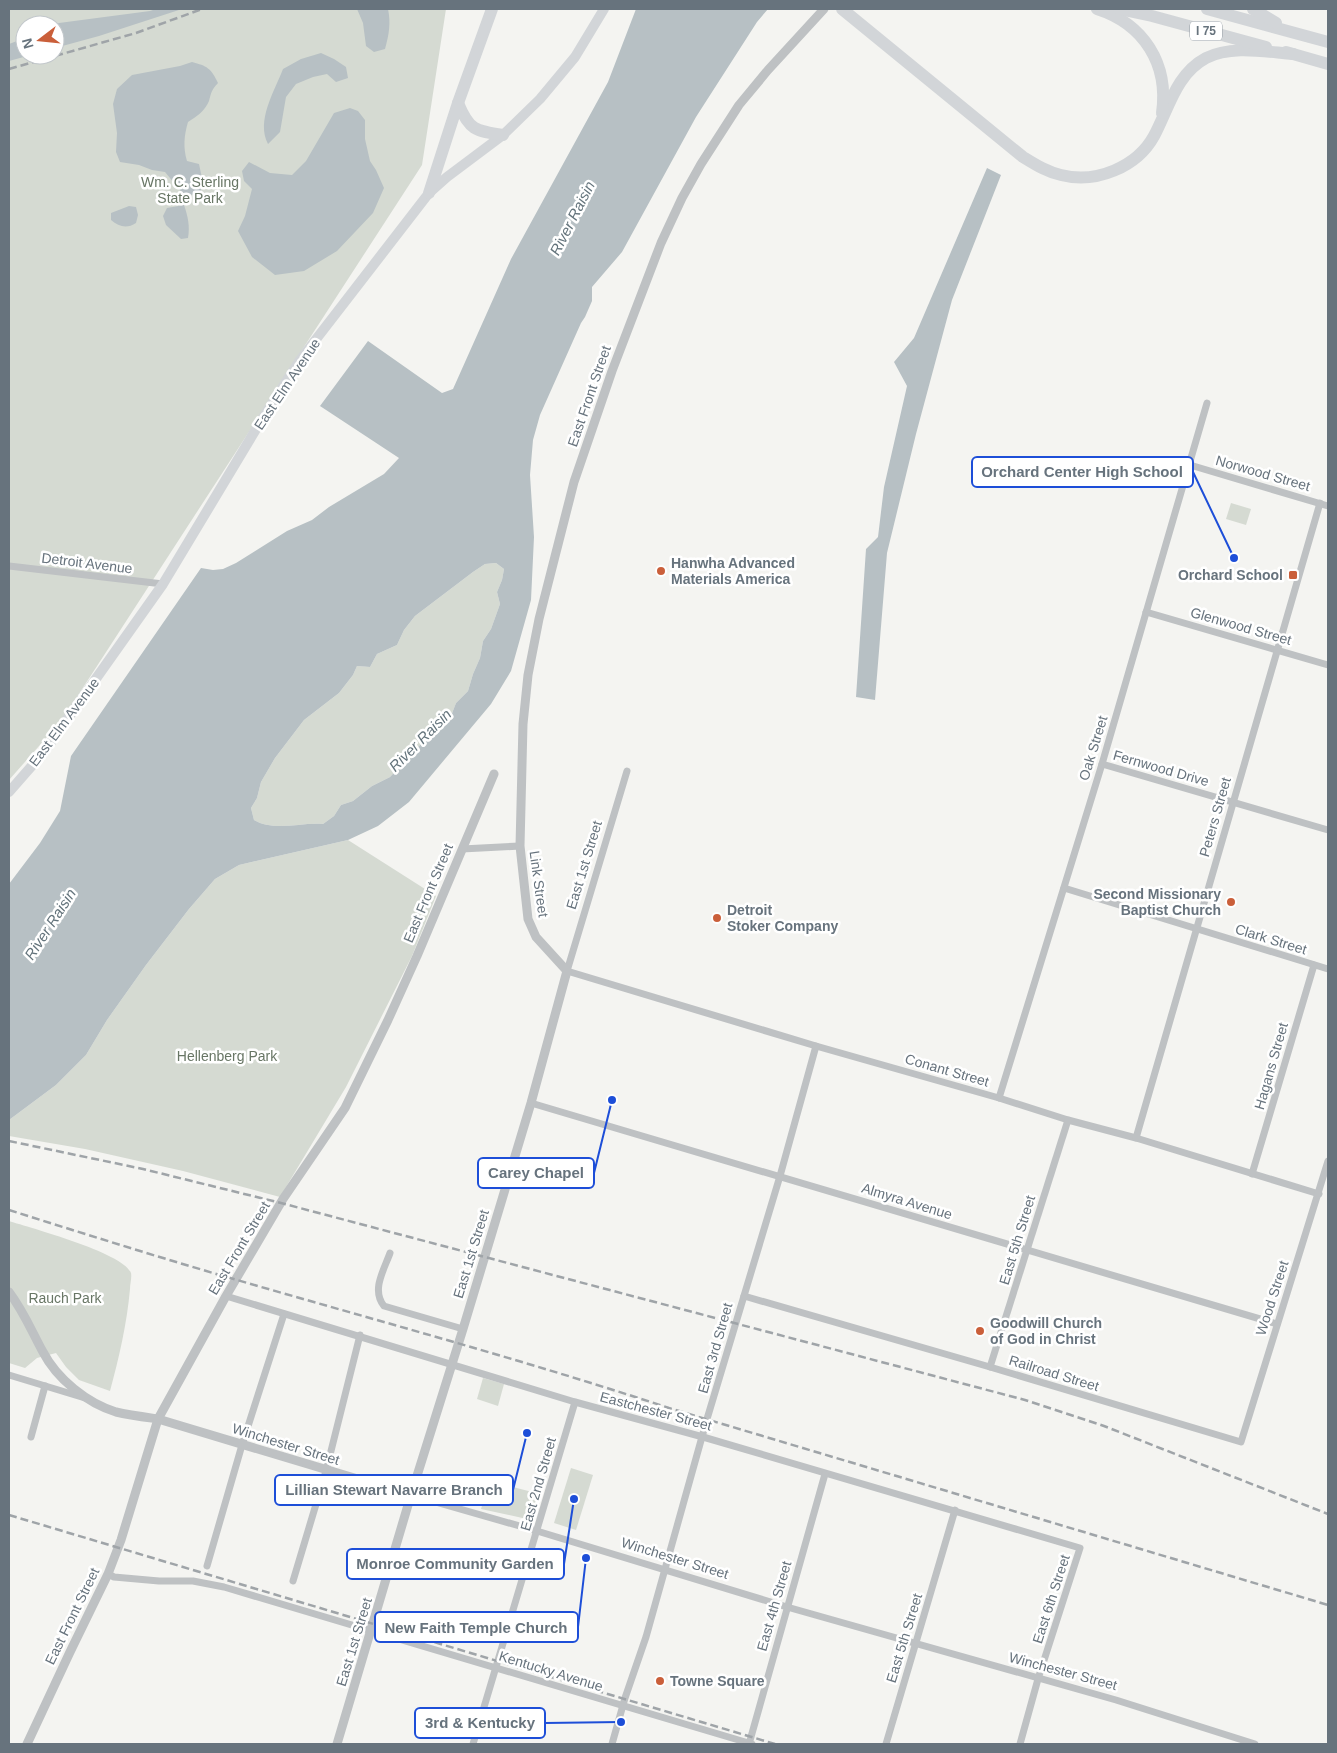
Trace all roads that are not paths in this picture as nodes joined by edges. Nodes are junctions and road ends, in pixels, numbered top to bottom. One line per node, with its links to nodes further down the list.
1 (492, 9): 13 (highway)
2 (604, 9): 15 (main road, East Elm Avenue)
3 (824, 9): 32 (street, East Front Street)
4 (842, 9): 14 (highway)
5 (1097, 9): 14 (highway)
6 (1119, 9): 11 (highway, I 75)
7 (1207, 9): 9 (highway, I 75)
8 (1253, 9): 9 (highway)
9 (1289, 30): 10 (highway, I 75)
10 (1328, 42)
11 (1293, 54): 12 (highway, I 75); 14 (highway)
12 (1328, 64)
13 (458, 103): 15 (highway); 16 (highway)
14 (1161, 121)
15 (503, 135): 16 (main road, East Elm Avenue)
16 (429, 194): 22 (main road, East Elm Avenue)
17 (1207, 403): 18 (street, Oak Street)
18 (1190, 465): 19 (street, Norwood Street); 23 (street, Oak Street)
19 (1320, 503): 20 (street, Norwood Street); 24 (street, Peters Street)
20 (1328, 506)
21 (9, 566): 22 (street, Detroit Avenue)
22 (163, 584): 29 (main road, East Elm Avenue)
23 (1146, 612): 24 (street, Glenwood Street); 26 (street, Oak Street)
24 (1277, 649): 25 (street, Glenwood Street); 30 (street, Peters Street)
25 (1328, 665)
26 (1102, 764): 30 (street, Fernwood Drive); 34 (street, Oak Street)
27 (627, 771): 38 (street, East 1st Street)
28 (494, 774): 33 (street, East Front Street)
29 (9, 792)
30 (1233, 801): 31 (street, Fernwood Drive); 35 (street, Peters Street)
31 (1328, 830)
32 (520, 846): 33 (street, Link Street); 38 (street, Link Street)
33 (462, 849): 51 (street, East Front Street)
34 (1064, 888): 35 (street, Clark Street); 40 (street, Oak Street)
35 (1196, 929): 36 (street, Clark Street); 43 (street, Peters Street)
36 (1314, 965): 37 (street, Clark Street); 45 (street, Hagans Street)
37 (1328, 969)
38 (568, 971): 39 (street, Conant Street); 41 (street, East 1st Street)
39 (816, 1046): 40 (street, Conant Street); 46 (street, East 3rd Street)
40 (999, 1098): 42 (street, Conant Street)
41 (531, 1103): 46 (street, Almyra Avenue); 55 (street, East 1st Street)
42 (1068, 1120): 43 (street, Conant Street); 48 (street, East 5th Street)
43 (1136, 1138): 45 (street, Conant Street)
44 (1328, 1161): 47 (street, Wood Street)
45 (1252, 1174): 47 (street, Conant Street)
46 (780, 1176): 48 (street, Almyra Avenue); 52 (street, East 3rd Street)
47 (1319, 1194): 54 (street, Wood Street)
48 (1026, 1250): 54 (street, Almyra Avenue); 58 (street, East 5th Street)
49 (390, 1253): 55 (street)
50 (9, 1292): 61 (street, Winchester Street)
51 (226, 1296): 53 (street, Eastchester Street); 63 (street, East Front Street)
52 (744, 1296): 58 (street, Railroad Street); 64 (street, East 3rd Street)
53 (284, 1314): 56 (street, Eastchester Street); 67 (street)
54 (1277, 1324): 66 (street, Wood Street)
55 (463, 1329): 57 (street, East 1st Street)
56 (360, 1335): 57 (street, Eastchester Street); 68 (street)
57 (453, 1365): 62 (street, Eastchester Street); 70 (street, East 1st Street)
58 (990, 1367): 66 (street, Railroad Street)
59 (9, 1375): 60 (street, Winchester Street)
60 (45, 1386): 61 (street, Winchester Street); 65 (street)
61 (87, 1399): 63 (street, Winchester Street)
62 (575, 1402): 64 (street, Eastchester Street); 72 (street, East 2nd Street)
63 (158, 1419): 67 (street, Winchester Street); 76 (street, East Front Street)
64 (703, 1436): 69 (street, Eastchester Street); 75 (street, East 3rd Street)
65 (30, 1437)
66 (1241, 1442)
67 (242, 1445): 68 (street, Winchester Street); 74 (street)
68 (326, 1471): 70 (street, Winchester Street); 77 (street)
69 (825, 1474): 71 (street, Eastchester Street); 78 (street, East 4th Street)
70 (411, 1495): 72 (street, Winchester Street); 79 (street, East 1st Street)
71 (955, 1510): 73 (street, Eastchester Street); 80 (street, East 5th Street)
72 (537, 1531): 75 (street, Winchester Street); 81 (street, East 2nd Street)
73 (1080, 1548): 82 (street, East 6th Street)
74 (207, 1566)
75 (665, 1569): 78 (street, Winchester Street); 83 (street, East 3rd Street)
76 (108, 1574): 79 (street, Kentucky Avenue); 84 (street, East Front Street)
77 (294, 1581)
78 (787, 1607): 80 (street, Winchester Street); 88 (street, East 4th Street)
79 (371, 1632): 81 (street, Kentucky Avenue); 85 (street, East 1st Street)
80 (915, 1643): 82 (street, Winchester Street); 89 (street, East 5th Street)
81 (497, 1668): 83 (street, Kentucky Avenue); 86 (street, East 2nd Street)
82 (1038, 1679): 90 (street, East 6th Street); 91 (street, Winchester Street)
83 (623, 1706): 87 (street, East 3rd Street); 88 (street, Kentucky Avenue)
84 (27, 1744)
85 (337, 1744)
86 (473, 1744)
87 (612, 1744)
88 (750, 1744)
89 (886, 1744)
90 (1020, 1744)
91 (1254, 1744)

